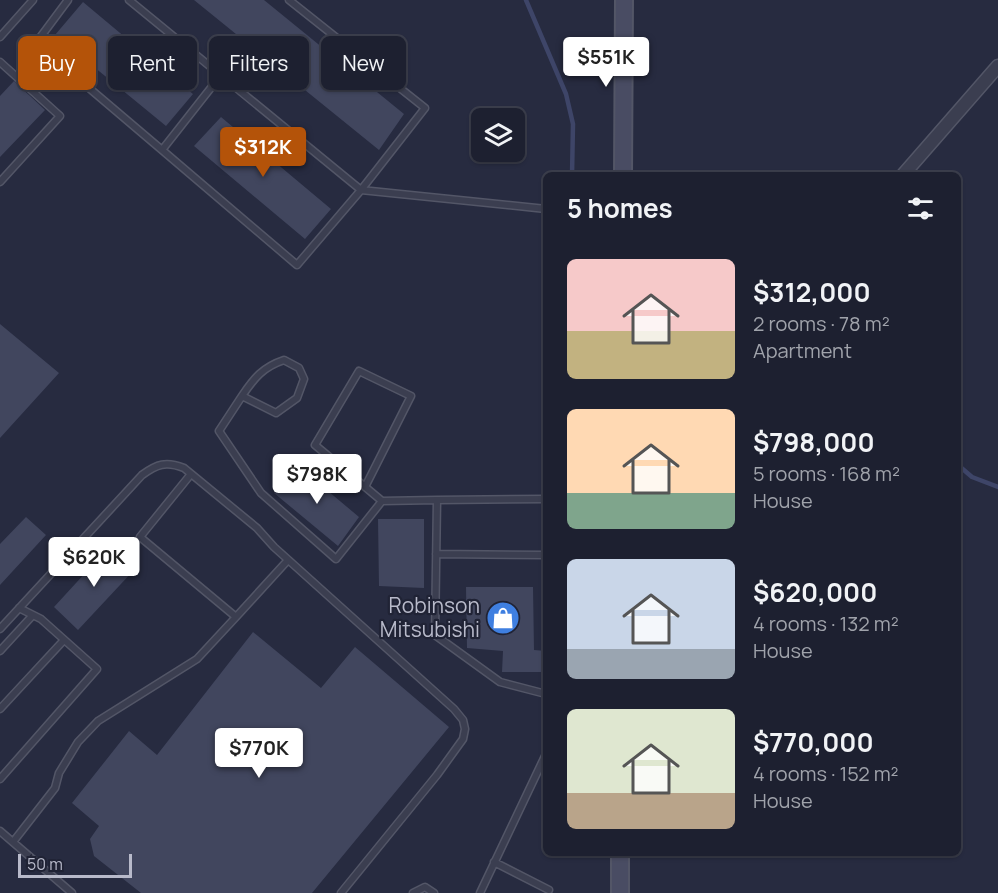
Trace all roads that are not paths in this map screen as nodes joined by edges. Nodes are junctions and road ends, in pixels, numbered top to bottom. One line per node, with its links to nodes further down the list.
1 (33, 0): 6 (lane)
2 (68, 0): 12 (lane)
3 (129, 0): 8 (lane)
4 (289, 0): 16 (lane)
5 (624, 0): 13 (main road)
6 (0, 37)
7 (0, 62): 15 (lane)
8 (209, 65)
9 (998, 66): 14 (street)
10 (209, 90): 12 (lane)
11 (239, 90): 16 (lane)
12 (162, 150): 16 (lane)
13 (623, 172)
14 (905, 172)
15 (0, 182)
16 (361, 190): 17 (lane)
17 (543, 209)
18 (242, 396): 18 (lane); 23 (lane)
19 (191, 474): 26 (lane); 27 (lane); 29 (lane)
20 (365, 487): 20 (lane); 23 (lane)
21 (543, 499): 22 (lane)
22 (437, 500): 23 (lane); 24 (lane)
23 (382, 501)
24 (436, 554): 25 (lane); 33 (lane)
25 (543, 555)
26 (288, 560): 29 (lane); 43 (lane)
27 (19, 608): 28 (lane); 30 (lane)
28 (33, 615): 31 (lane); 32 (lane)
29 (236, 617): 38 (lane)
30 (0, 628)
31 (64, 640): 34 (lane); 36 (lane)
32 (0, 651)
33 (543, 693)
34 (0, 709)
35 (543, 760): 40 (lane)
36 (0, 778)
37 (0, 831): 38 (lane)
38 (13, 842): 42 (lane)
39 (620, 856): 47 (main road)
40 (494, 862): 41 (lane); 46 (lane)
41 (549, 890)
42 (72, 893)
43 (341, 893)
44 (413, 893): 45 (lane)
45 (434, 893)
46 (480, 893)
47 (620, 893)

